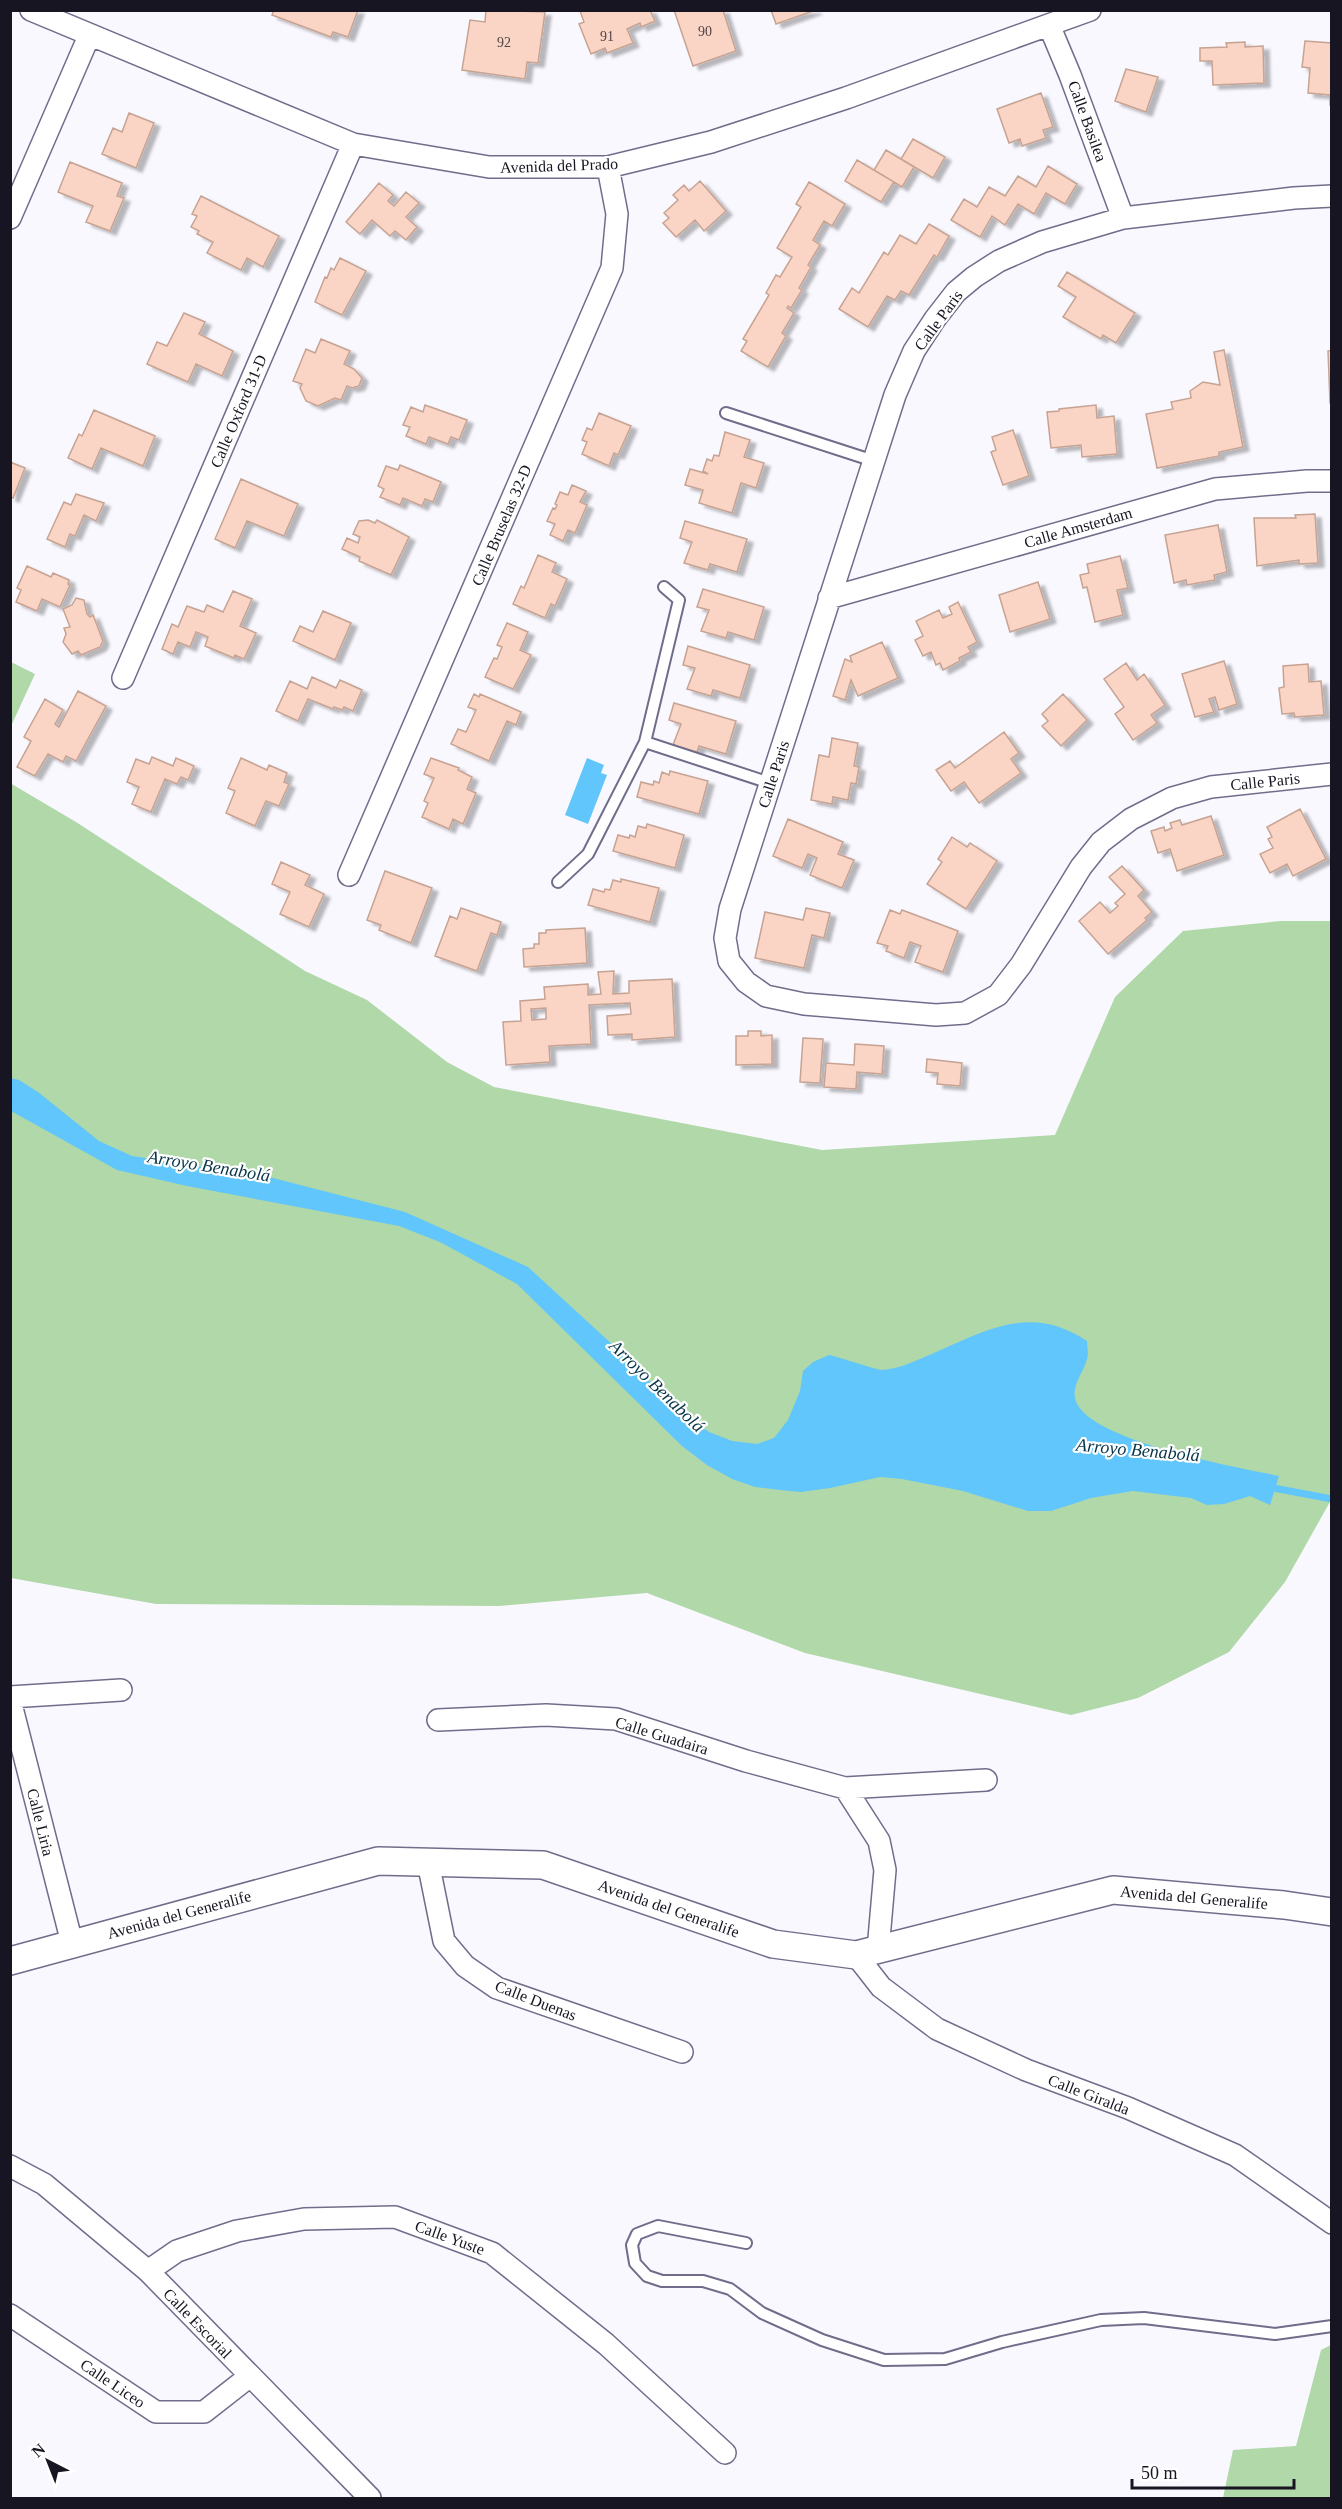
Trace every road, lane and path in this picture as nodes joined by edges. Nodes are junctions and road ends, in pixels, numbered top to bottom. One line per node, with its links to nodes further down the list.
1 (31, 10): 4 (street, Avenida del Prado)
2 (1090, 10): 3 (street, Avenida del Prado)
3 (1049, 25): 6 (street, Avenida del Prado); 9 (street, Calle Basilea)
4 (89, 36): 5 (street, Avenida del Prado); 8 (street)
5 (352, 144): 6 (street, Avenida del Prado); 15 (street, Calle Oxford 31-D)
6 (608, 166): 19 (street, Calle Bruselas 32-D)
7 (1332, 196): 9 (street, Calle Paris)
8 (10, 218)
9 (1123, 218): 11 (street, Calle Paris)
10 (726, 413): 11 (lane)
11 (874, 461): 14 (street, Calle Paris)
12 (1332, 481): 14 (street, Calle Amsterdam)
13 (664, 587): 16 (lane)
14 (829, 598): 18 (street, Calle Paris)
15 (123, 678)
16 (645, 742): 18 (lane); 20 (lane)
17 (1332, 774): 18 (street, Calle Paris)
18 (770, 783)
19 (349, 875)
20 (558, 882)
21 (121, 1690): 22 (street, Calle Liria)
22 (10, 1698): 28 (street, Calle Liria)
23 (438, 1720): 25 (street, Calle Guadaira)
24 (986, 1780): 25 (street, Calle Guadaira)
25 (846, 1788): 29 (street)
26 (428, 1862): 28 (street, Avenida del Generalife); 29 (street, Avenida del Generalife); 31 (street, Calle Duenas)
27 (1332, 1912): 29 (street, Avenida del Generalife)
28 (72, 1943): 30 (street, Avenida del Generalife)
29 (867, 1952): 33 (street, Calle Giralda)
30 (10, 1960)
31 (682, 2052)
32 (10, 2166): 35 (street, Calle Escorial)
33 (1332, 2223)
34 (746, 2243): 37 (lane)
35 (148, 2271): 38 (street, Calle Escorial); 39 (street, Calle Yuste)
36 (10, 2315): 38 (street, Calle Liceo)
37 (1332, 2326)
38 (250, 2376): 40 (street, Calle Escorial)
39 (725, 2452)
40 (370, 2499)

